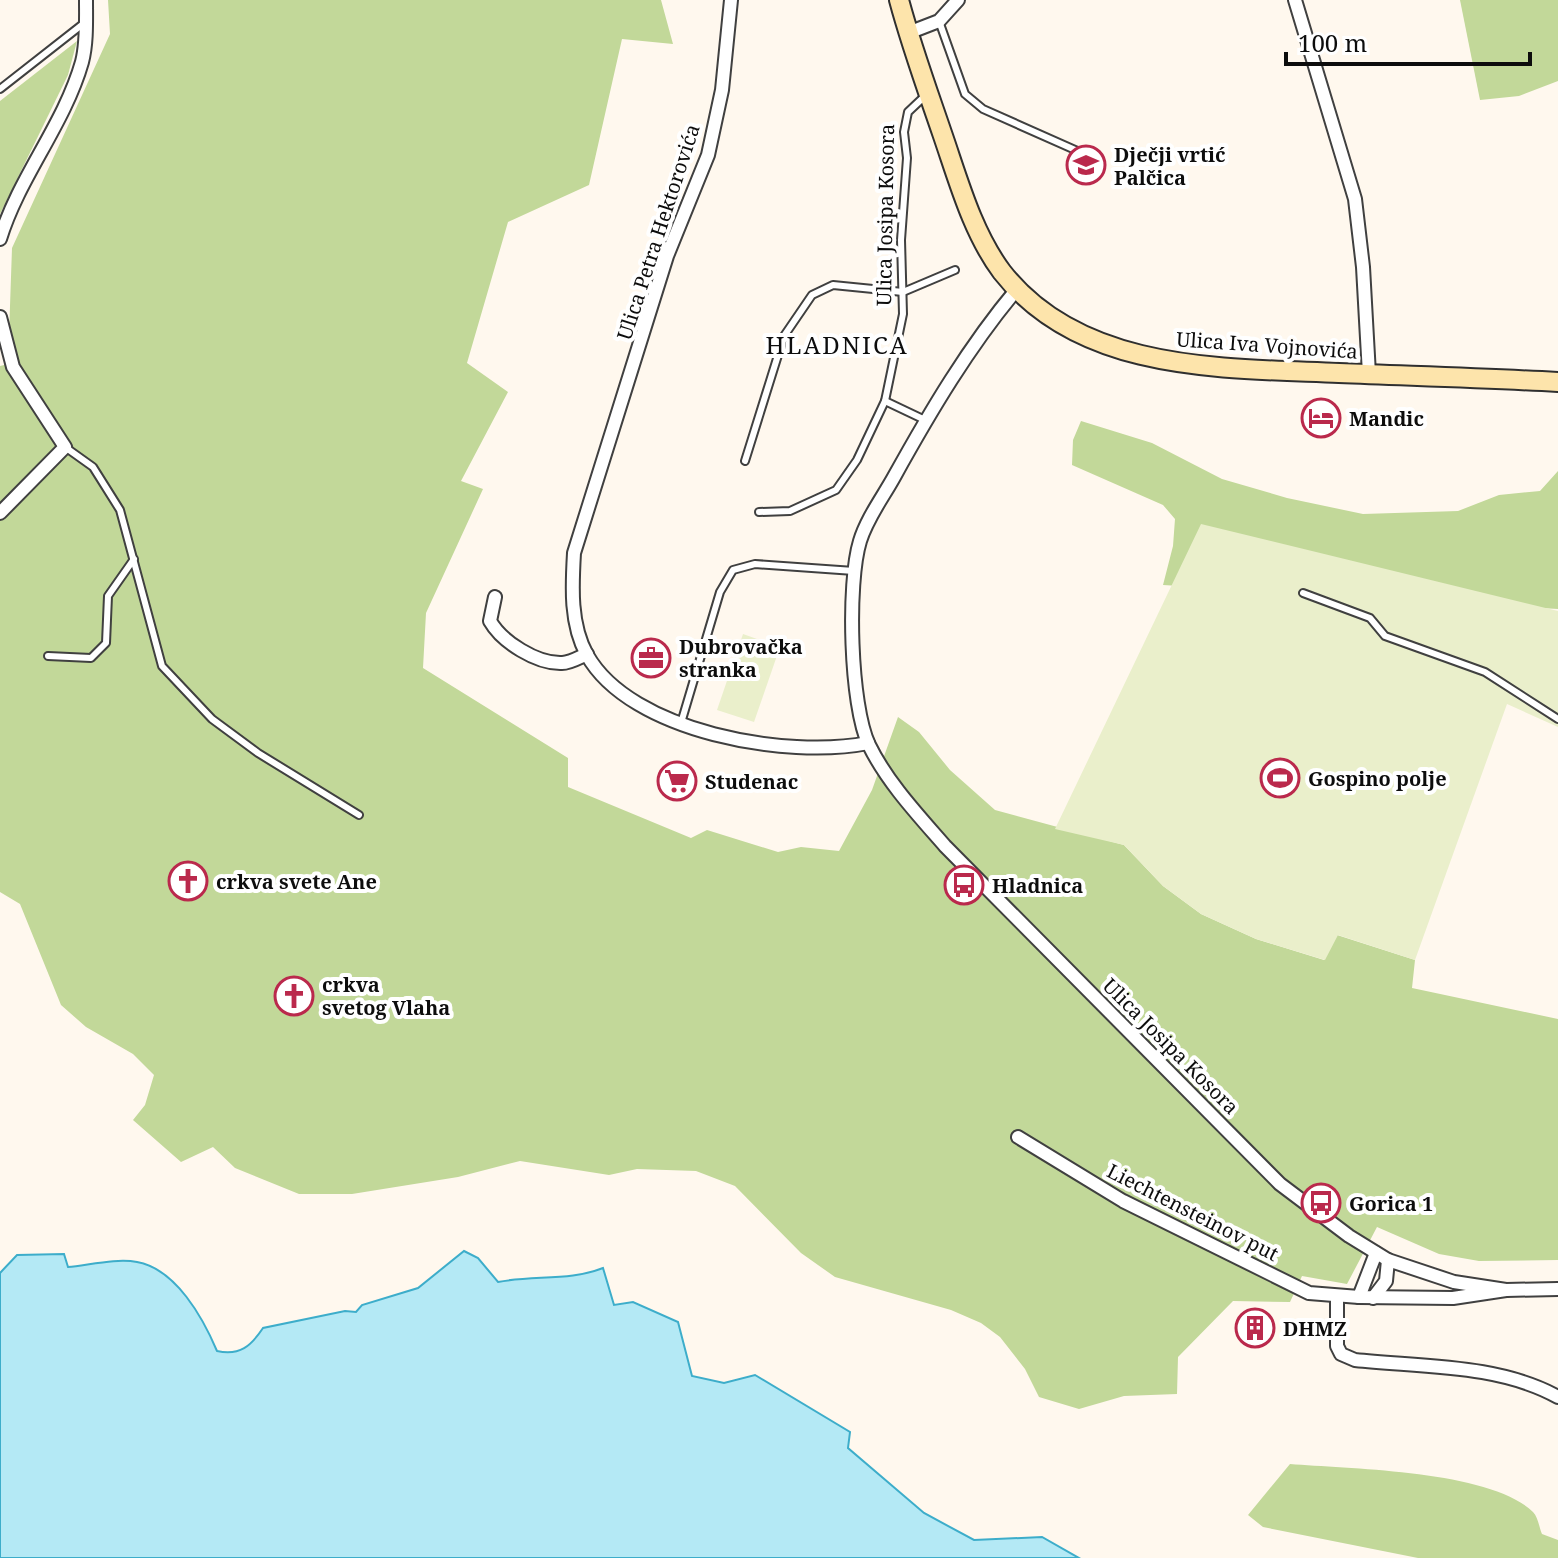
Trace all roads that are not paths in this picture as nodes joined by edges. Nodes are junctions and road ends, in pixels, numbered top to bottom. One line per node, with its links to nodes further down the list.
1 (86, 0): 7 (street)
2 (731, 0): 29 (street, Ulica Petra Hektorovića)
3 (899, 0): 8 (main road, Ulica Iva Vojnovića)
4 (958, 0): 6 (street)
5 (1295, 0): 17 (street)
6 (939, 21): 8 (street); 11 (lane)
7 (86, 22): 9 (lane); 12 (street)
8 (908, 33): 10 (main road, Ulica Iva Vojnovića)
9 (0, 89)
10 (928, 93): 14 (main road, Ulica Iva Vojnovića); 15 (lane, Ulica Josipa Kosora)
11 (1091, 157)
12 (0, 239)
13 (955, 270): 15 (lane)
14 (1017, 289): 17 (main road, Ulica Iva Vojnovića); 20 (street, Ulica Josipa Kosora)
15 (903, 292): 19 (lane, Ulica Josipa Kosora); 22 (lane)
16 (0, 317): 21 (street)
17 (1369, 374): 18 (main road, Ulica Iva Vojnovića)
18 (1558, 382)
19 (885, 401): 20 (lane); 23 (lane, Ulica Josipa Kosora)
20 (925, 421): 26 (street, Ulica Josipa Kosora)
21 (65, 447): 24 (street); 25 (lane)
22 (745, 461)
23 (759, 512)
24 (0, 513)
25 (135, 559): 30 (lane); 34 (lane)
26 (854, 571): 32 (lane); 33 (street, Ulica Josipa Kosora)
27 (1303, 593): 31 (lane)
28 (495, 597): 29 (street)
29 (587, 654): 32 (street)
30 (48, 656)
31 (1558, 719)
32 (681, 723): 33 (street)
33 (868, 743): 36 (street, Ulica Josipa Kosora)
34 (359, 815)
35 (1018, 1137): 40 (street, Liechtensteinov put)
36 (1376, 1253): 37 (street, Ulica Josipa Kosora); 41 (street)
37 (1388, 1260): 39 (street, Ulica Josipa Kosora); 42 (street)
38 (1558, 1289): 39 (street, Liechtensteinov put)
39 (1506, 1290): 42 (street, Liechtensteinov put)
40 (1337, 1297): 41 (street, Liechtensteinov put); 43 (street)
41 (1359, 1297): 42 (street, Liechtensteinov put)
42 (1373, 1298)
43 (1558, 1397)

